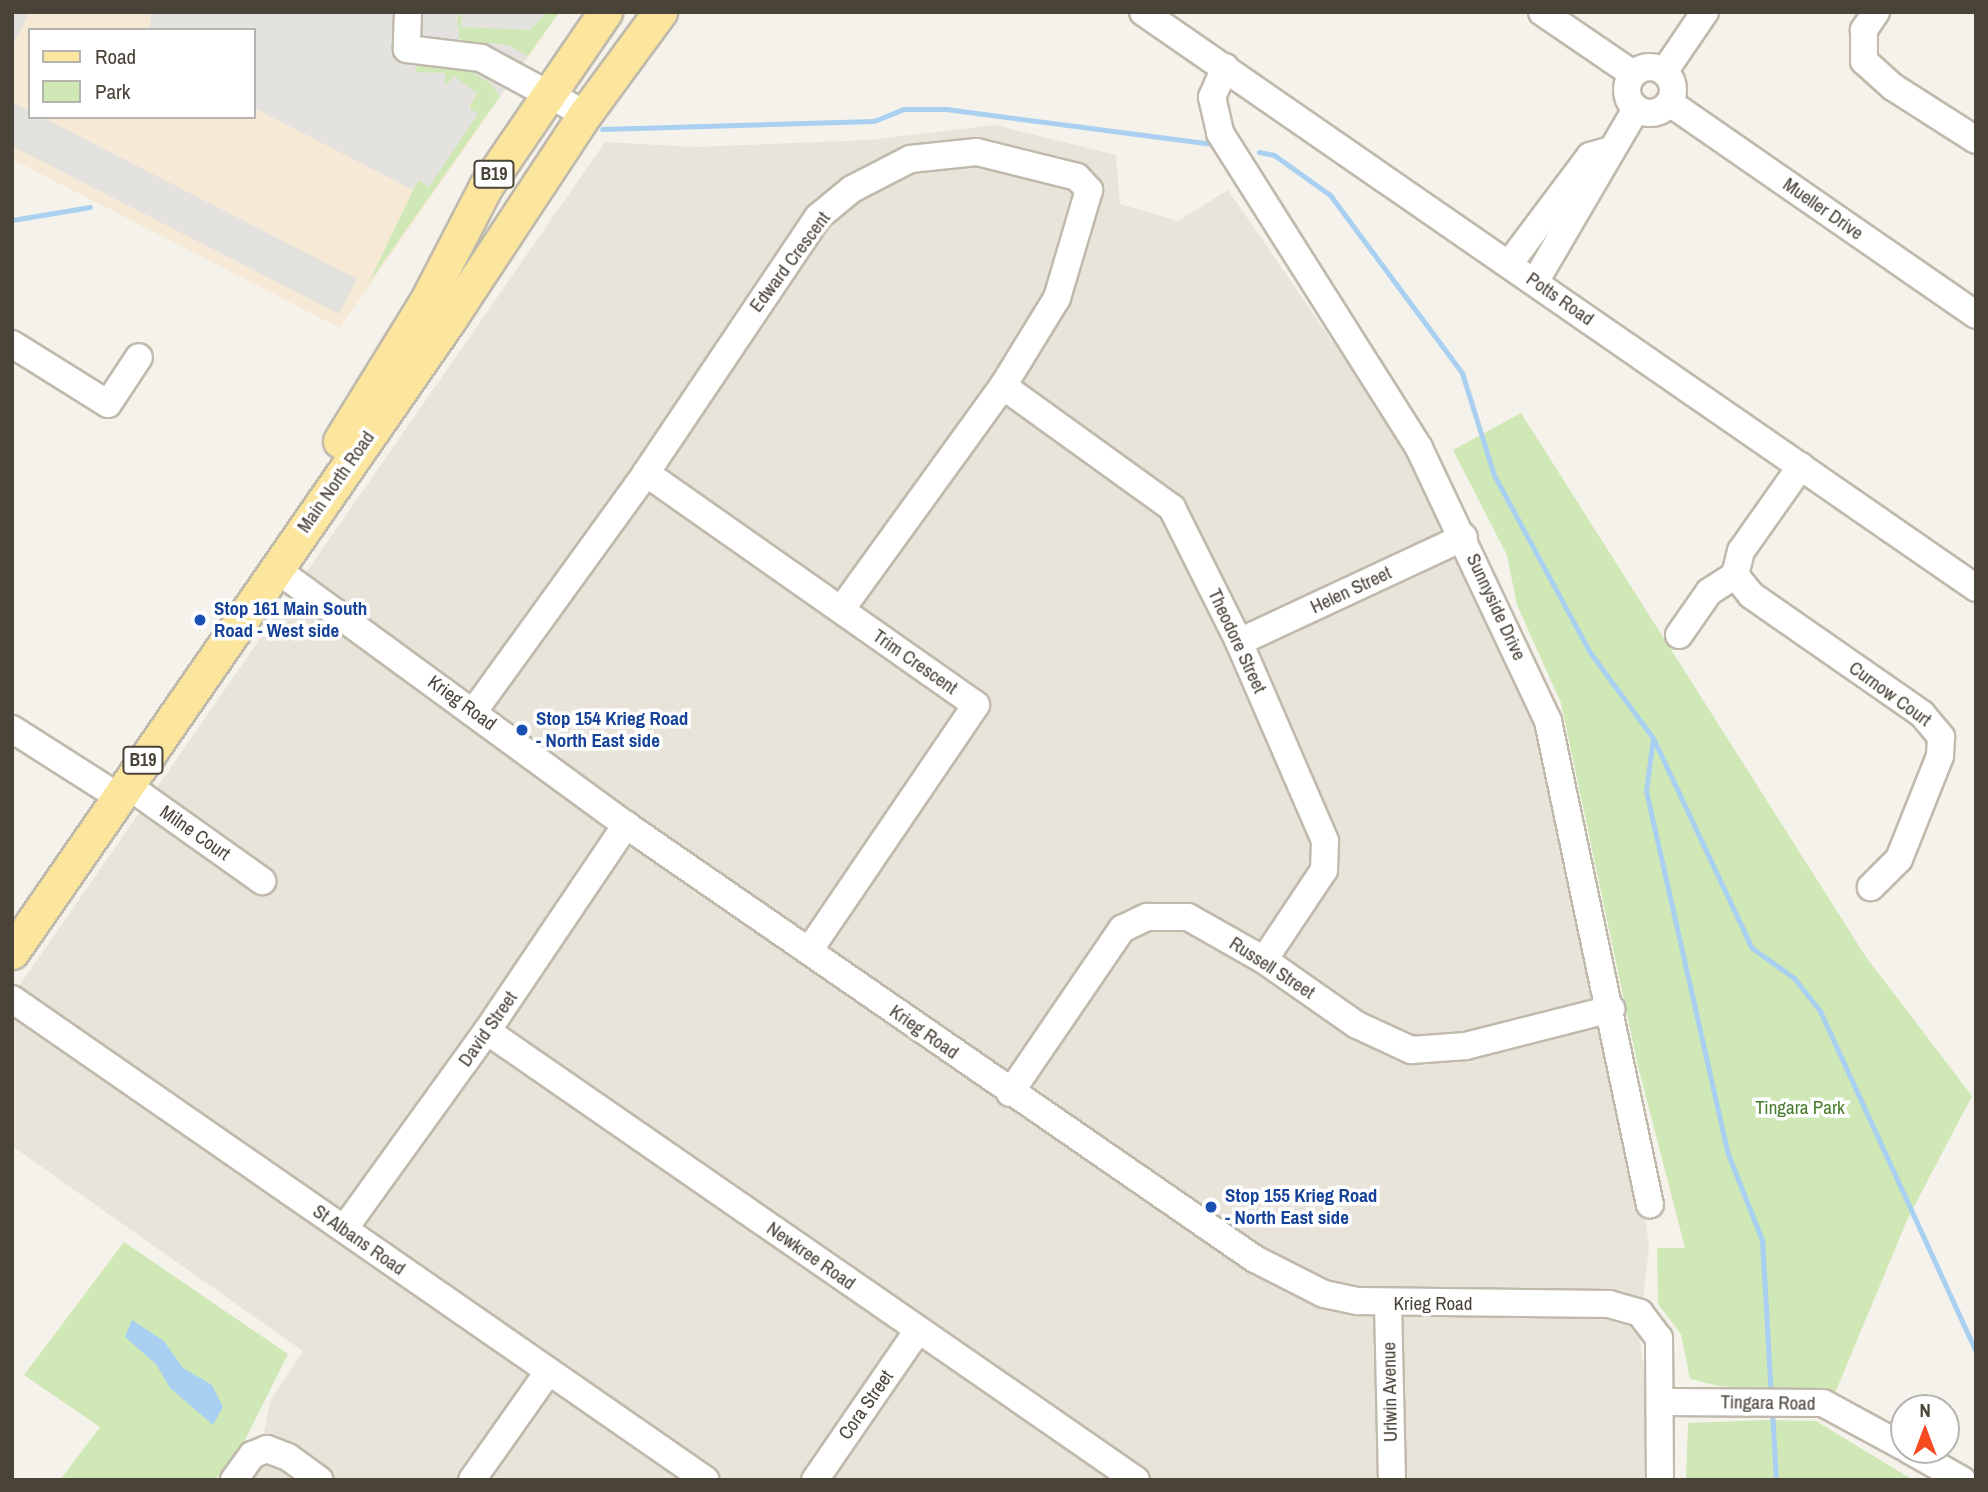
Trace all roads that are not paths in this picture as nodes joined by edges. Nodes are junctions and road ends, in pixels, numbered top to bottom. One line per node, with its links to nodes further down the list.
1 (408, 12): 11 (street)
2 (606, 12): 11 (main road, Main North Road / B19)
3 (660, 12): 14 (main road, Main North Road / B19)
4 (1143, 12): 8 (street, Potts Road)
5 (1542, 12): 10 (street)
6 (1705, 12): 9 (street)
7 (1876, 12): 15 (street)
8 (1225, 67): 17 (street, Potts Road); 26 (street, Sunnyside Drive)
9 (1664, 72): 10 (street); 12 (street)
10 (1633, 74): 13 (street)
11 (548, 92): 14 (street); 25 (main road, Main North Road / B19)
12 (1670, 103): 13 (street); 19 (street, Mueller Drive)
13 (1636, 109): 16 (street)
14 (585, 114): 27 (main road, Main North Road / B19)
15 (1976, 139)
16 (1608, 151): 17 (street); 18 (street)
17 (1509, 264): 18 (street, Potts Road)
18 (1535, 282): 23 (street, Potts Road)
19 (1976, 315)
20 (16, 355): 21 (street)
21 (139, 357)
22 (1003, 386): 24 (street, Edward Crescent); 31 (street, Edward Crescent); 33 (street, Theodore Street)
23 (1801, 466): 28 (street); 30 (street, Potts Road)
24 (646, 473): 31 (street, Trim Crescent); 34 (street, Edward Crescent)
25 (277, 536): 27 (main road); 29 (main road, Main North Road / B19)
26 (1464, 537): 33 (street, Helen Street); 45 (street, Sunnyside Drive)
27 (276, 569): 29 (main road); 34 (street, Krieg Road); 36 (main road, Main North Road / B19)
28 (1735, 575): 32 (street); 39 (street, Curnow Court)
29 (241, 587): 36 (main road, Main North Road / B19)
30 (1976, 587)
31 (841, 610): 41 (street, Trim Crescent)
32 (1679, 635)
33 (1238, 642): 43 (street, Theodore Street)
34 (474, 711): 37 (street, Krieg Road)
35 (12, 729): 36 (street, Milne Court)
36 (115, 786): 38 (street, Milne Court); 40 (main road, Main North Road / B19); 42 (main road, Main North Road / B19)
37 (626, 825): 41 (street, Krieg Road); 46 (street, David Street)
38 (262, 881)
39 (1871, 887)
40 (12, 920)
41 (809, 951): 47 (street, Krieg Road)
42 (12, 952)
43 (1264, 960): 45 (street, Russell Street); 47 (street, Russell Street)
44 (12, 999): 49 (street, St Albans Road)
45 (1611, 1009): 48 (street, Sunnyside Drive)
46 (487, 1031): 49 (street, David Street); 51 (street, Newkree Road)
47 (1010, 1093): 50 (street, Krieg Road)
48 (1650, 1204)
49 (344, 1229): 52 (street, St Albans Road)
50 (1388, 1304): 53 (street, Krieg Road); 62 (street, Urlwin Avenue)
51 (918, 1330): 60 (street, Cora Street); 61 (street, Newkree Road)
52 (549, 1371): 58 (street); 59 (street, St Albans Road)
53 (1663, 1402): 54 (street, Tingara Road); 63 (street)
54 (1890, 1439)
55 (1934, 1464): 64 (street)
56 (234, 1480): 57 (street)
57 (320, 1480)
58 (472, 1480)
59 (706, 1480)
60 (815, 1480)
61 (1136, 1480)
62 (1392, 1480)
63 (1660, 1480)
64 (1962, 1480)

